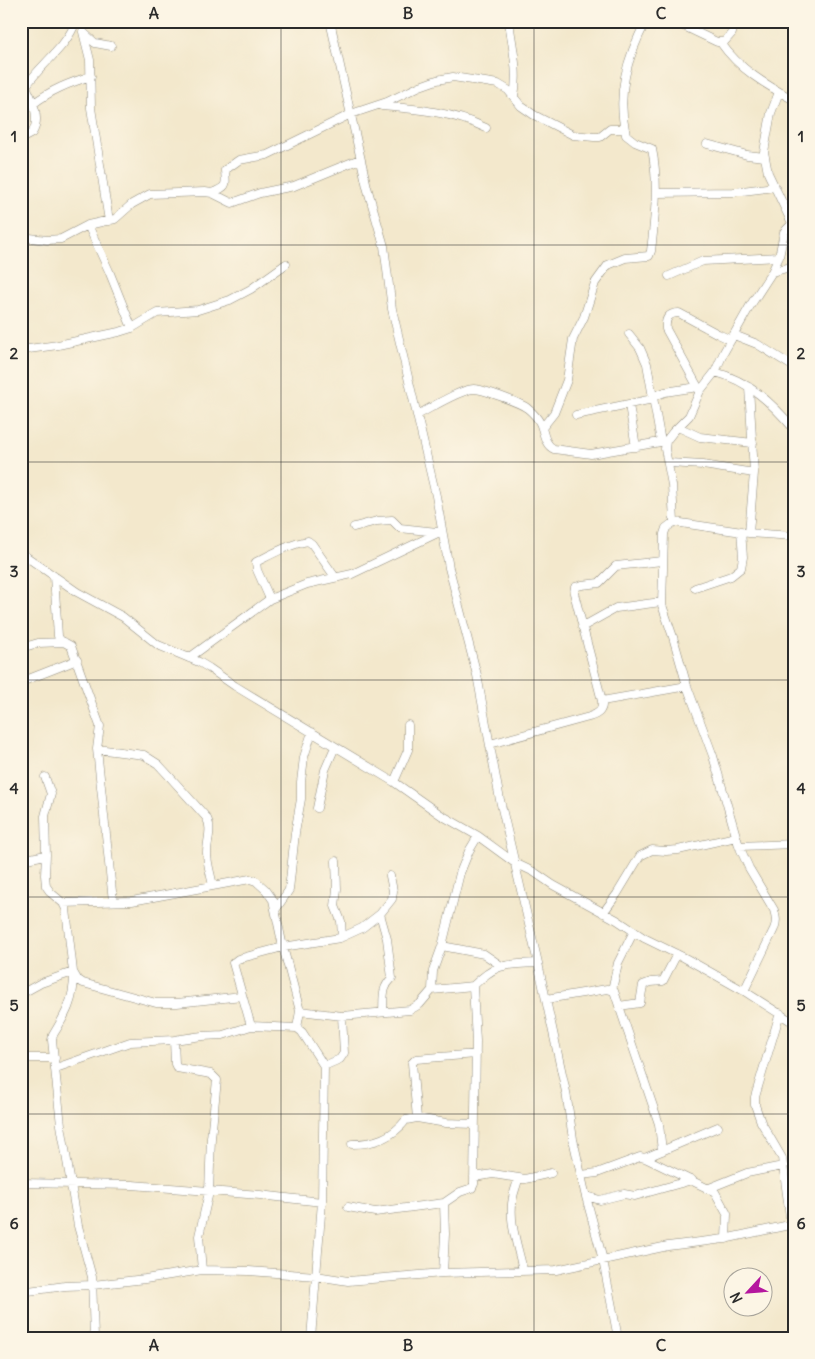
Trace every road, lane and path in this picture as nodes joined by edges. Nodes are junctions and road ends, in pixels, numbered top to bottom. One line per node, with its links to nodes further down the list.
1 (330, 21): 18 (street)
2 (509, 21): 14 (street)
3 (646, 21): 20 (street)
4 (672, 21): 8 (street)
5 (733, 21): 8 (street)
6 (75, 24): 7 (street); 12 (street)
7 (83, 32): 9 (street); 10 (street)
8 (721, 43): 13 (street)
9 (111, 46)
10 (91, 76): 16 (street); 28 (street)
11 (21, 77): 12 (street)
12 (26, 86): 16 (street)
13 (779, 92): 15 (street); 23 (street)
14 (514, 96): 17 (street); 20 (street)
15 (794, 100)
16 (33, 104): 21 (street)
17 (379, 105): 18 (street); 19 (street)
18 (351, 114): 24 (street); 26 (street)
19 (486, 128)
20 (624, 129): 27 (street)
21 (21, 139)
22 (707, 144): 23 (street)
23 (764, 157): 25 (street)
24 (360, 159): 26 (street); 47 (street)
25 (775, 187): 27 (street); 29 (street)
26 (212, 193): 28 (street)
27 (656, 194): 50 (street)
28 (109, 220): 30 (street)
29 (793, 222): 32 (street)
30 (88, 225): 31 (street); 37 (street)
31 (21, 237)
32 (779, 256): 35 (street); 36 (street)
33 (286, 264): 37 (street)
34 (794, 266): 35 (street)
35 (772, 272): 39 (street)
36 (669, 276)
37 (132, 328): 40 (street)
38 (629, 334): 45 (street)
39 (733, 337): 41 (street); 42 (street); 44 (street)
40 (21, 350)
41 (794, 367)
42 (715, 372): 43 (street); 44 (street)
43 (750, 387): 51 (street); 53 (street)
44 (699, 389): 45 (street); 49 (street)
45 (653, 398): 46 (street); 52 (street)
46 (629, 405): 48 (street); 54 (street)
47 (417, 415): 50 (street); 59 (street)
48 (576, 415)
49 (678, 427): 52 (street); 53 (street)
50 (542, 428): 54 (street)
51 (794, 429)
52 (663, 442): 54 (street); 55 (street)
53 (753, 443): 56 (street)
54 (636, 447)
55 (669, 463): 56 (street); 57 (street)
56 (754, 473): 60 (street)
57 (674, 522): 60 (street); 63 (street)
58 (354, 526): 59 (street)
59 (440, 531): 65 (street); 79 (street)
60 (745, 532): 61 (street); 66 (street)
61 (794, 536)
62 (21, 553): 64 (street)
63 (662, 561): 68 (street); 69 (street)
64 (54, 576): 70 (street); 72 (street)
65 (335, 577): 67 (street); 67 (street)
66 (695, 588)
67 (270, 599): 72 (street)
68 (661, 602): 69 (street); 75 (street)
69 (582, 627): 76 (street)
70 (65, 642): 71 (street); 73 (street)
71 (21, 648)
72 (189, 658): 78 (street)
73 (77, 660): 74 (street); 81 (street)
74 (21, 682)
75 (687, 686): 76 (street); 86 (street)
76 (602, 701): 79 (street)
77 (408, 725): 83 (street)
78 (312, 732): 80 (street); 97 (street)
79 (490, 744): 92 (street)
80 (335, 747): 83 (street); 84 (street)
81 (97, 749): 94 (street); 95 (street)
82 (45, 777): 89 (street)
83 (394, 782): 85 (street)
84 (317, 808)
85 (478, 836): 92 (street); 102 (street)
86 (736, 837): 88 (street); 98 (street)
87 (794, 844): 88 (street)
88 (739, 846): 111 (street)
89 (46, 855): 90 (street); 96 (street)
90 (21, 860)
91 (336, 861): 101 (street)
92 (515, 863): 98 (street); 105 (street)
93 (390, 876): 99 (street)
94 (213, 886): 95 (street); 97 (street)
95 (113, 901): 96 (street)
96 (63, 903): 107 (street)
97 (276, 909): 103 (street)
98 (603, 913): 100 (street)
99 (380, 914): 101 (street); 117 (street)
100 (634, 931): 104 (street); 110 (street)
101 (342, 937): 103 (street)
102 (442, 946): 106 (street); 109 (street)
103 (283, 947): 113 (street); 116 (street)
104 (677, 954): 111 (street); 115 (street)
105 (538, 963): 106 (street); 114 (street)
106 (500, 965): 108 (street)
107 (73, 973): 112 (street); 113 (street); 126 (street)
108 (473, 986): 109 (street); 124 (street)
109 (432, 990): 117 (street)
110 (612, 990): 114 (street); 115 (street)
111 (744, 990): 118 (street)
112 (21, 994)
113 (242, 996): 121 (street)
114 (546, 999): 137 (street)
115 (619, 1006): 133 (street)
116 (300, 1011): 119 (street); 122 (street)
117 (383, 1012): 119 (street)
118 (780, 1013): 120 (street); 135 (street)
119 (342, 1016): 127 (street)
120 (794, 1023)
121 (251, 1026): 122 (street); 123 (street)
122 (297, 1028): 127 (street)
123 (174, 1040): 128 (street); 144 (street)
124 (476, 1054): 129 (street); 130 (street)
125 (21, 1058): 126 (street)
126 (55, 1058): 128 (street)
127 (324, 1066): 146 (street)
128 (56, 1068): 142 (street)
129 (417, 1118): 130 (street); 132 (street)
130 (474, 1124): 138 (street)
131 (718, 1127): 133 (street)
132 (352, 1144)
133 (662, 1151): 134 (street)
134 (645, 1158): 137 (street); 140 (street)
135 (784, 1166): 143 (street); 149 (street)
136 (551, 1173): 139 (street)
137 (581, 1175): 145 (street)
138 (474, 1177): 139 (street); 147 (street)
139 (518, 1179): 153 (street)
140 (692, 1180): 143 (street); 145 (street)
141 (21, 1183): 142 (street)
142 (72, 1184): 144 (street); 156 (street)
143 (707, 1189): 150 (street)
144 (209, 1192): 146 (street); 152 (street)
145 (586, 1196): 151 (street)
146 (322, 1202): 155 (street)
147 (444, 1203): 148 (street); 154 (street)
148 (348, 1207)
149 (792, 1224): 150 (street)
150 (726, 1239): 151 (street)
151 (603, 1260): 153 (street); 160 (street)
152 (202, 1270): 155 (street); 156 (street)
153 (523, 1270): 154 (street)
154 (443, 1273): 155 (street)
155 (316, 1276): 159 (street)
156 (93, 1285): 157 (street); 158 (street)
157 (21, 1292)
158 (94, 1338)
159 (310, 1338)
160 (618, 1338)

